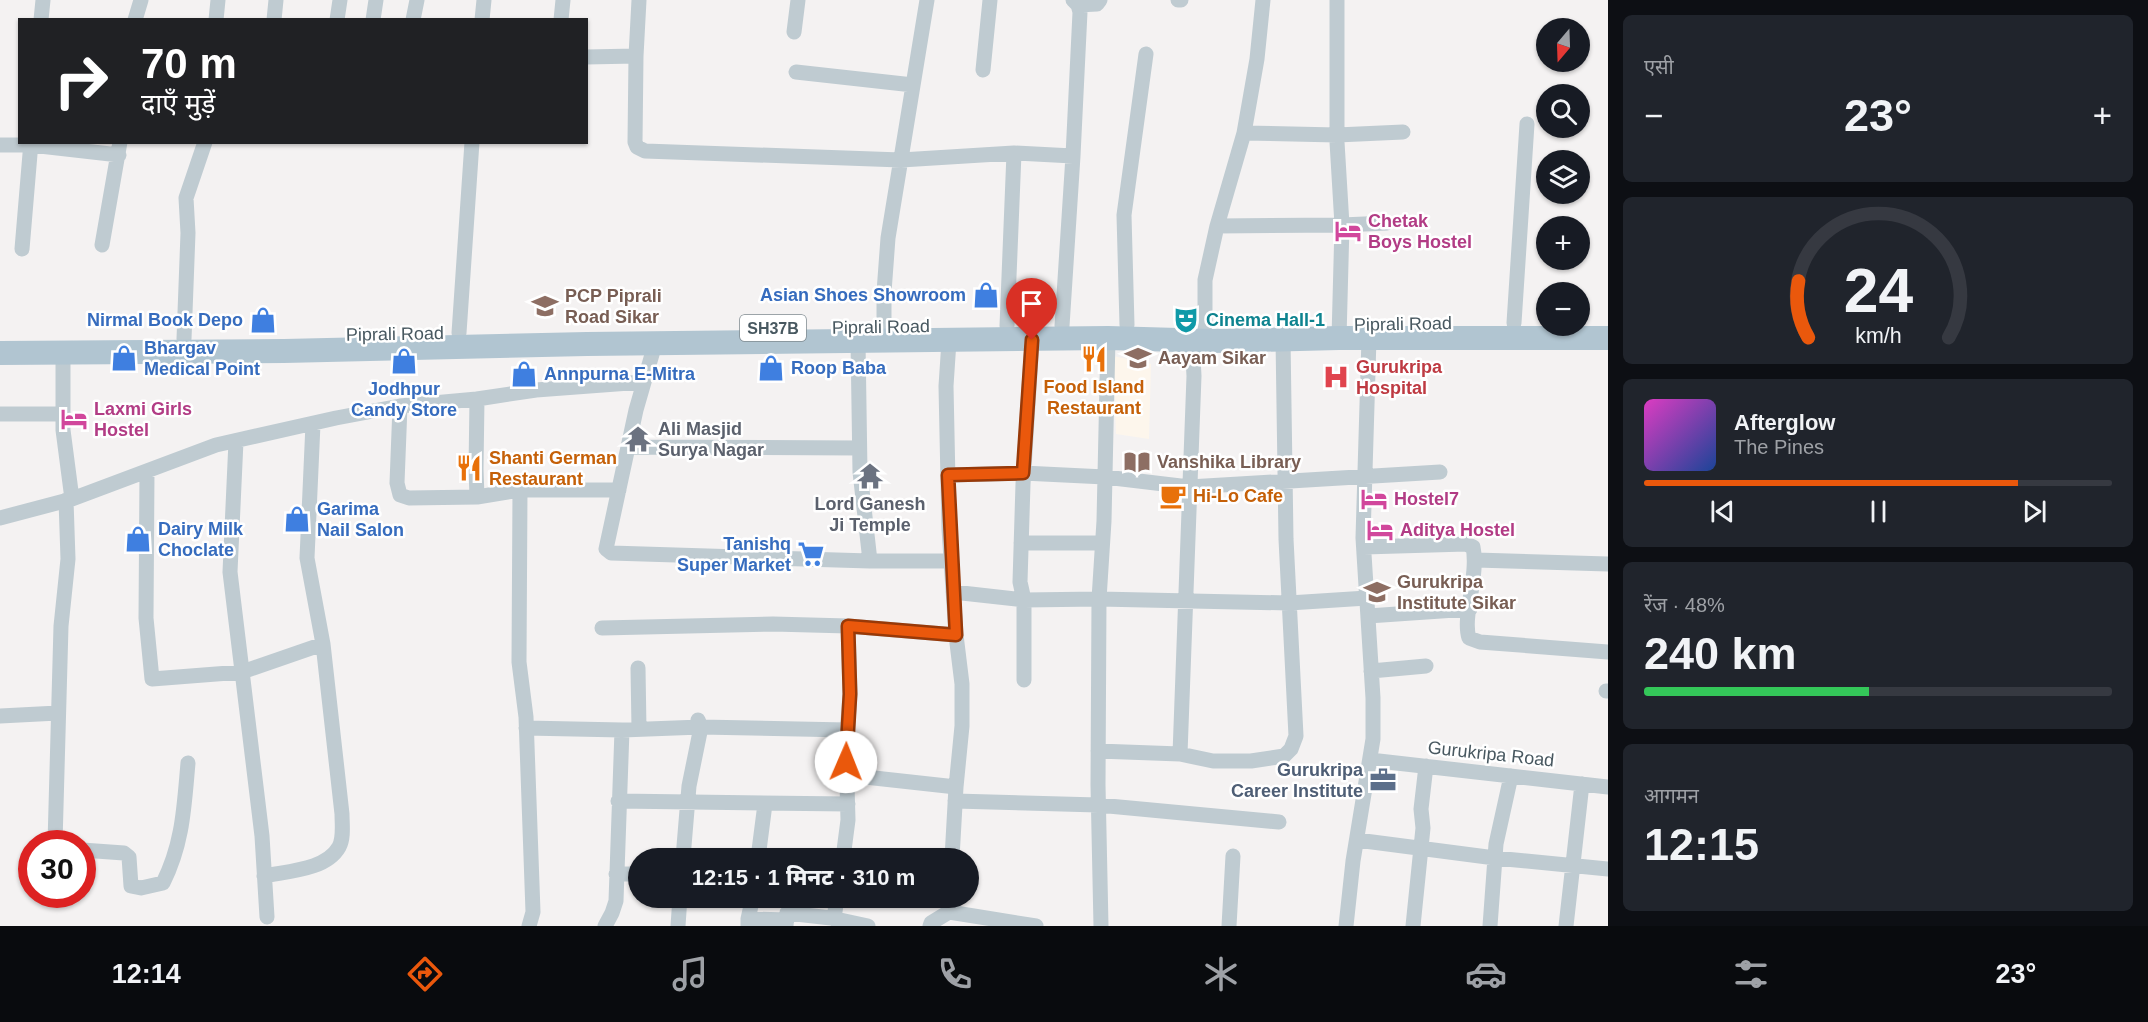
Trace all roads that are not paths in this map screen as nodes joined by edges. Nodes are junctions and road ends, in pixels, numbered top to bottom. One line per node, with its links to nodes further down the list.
1 (43, 0): 18 (street)
2 (141, 0): 19 (street)
3 (218, 0): 20 (street)
4 (276, 0): 21 (street)
5 (340, 0): 22 (street)
6 (376, 0): 23 (street)
7 (417, 0): 24 (street)
8 (484, 0): 25 (street)
9 (562, 0): 26 (street)
10 (639, 0): 29 (street)
11 (798, 0): 27 (street)
12 (927, 0): 33 (street)
13 (990, 0): 31 (street)
14 (1100, 0): 17 (street)
15 (1263, 0): 36 (street)
16 (1337, 0): 37 (street)
17 (1075, 2): 44 (street)
18 (41, 18)
19 (136, 18)
20 (216, 18)
21 (274, 18)
22 (337, 18)
23 (373, 18)
24 (413, 18)
25 (482, 18)
26 (561, 18)
27 (794, 32)
28 (1146, 54): 59 (street)
29 (636, 56): 30 (street); 45 (street)
30 (588, 57)
31 (983, 70)
32 (796, 72): 33 (street)
33 (913, 85): 45 (street)
34 (1527, 124): 51 (street)
35 (1403, 132): 37 (street)
36 (1244, 133): 37 (street); 48 (street)
37 (1337, 135): 47 (street)
38 (0, 144): 39 (street)
39 (31, 144): 42 (street); 50 (street)
40 (204, 144): 65 (street)
41 (472, 144): 60 (street)
42 (119, 149): 49 (street)
43 (1014, 153): 44 (street); 45 (street); 55 (street)
44 (1073, 156): 56 (street)
45 (901, 160): 57 (street)
46 (1387, 223): 47 (street)
47 (1342, 225): 48 (street); 58 (street)
48 (1216, 226): 61 (street)
49 (102, 245)
50 (22, 249)
51 (1514, 322): 52 (main road, Piprali Road); 58 (main road, Piprali Road)
52 (1536, 322)
53 (1590, 322): 54 (main road)
54 (1608, 322)
55 (1007, 326): 56 (main road, Piprali Road / SH37B); 57 (main road, Piprali Road / SH37B)
56 (1062, 326): 59 (main road, Piprali Road / SH37B)
57 (884, 327): 60 (main road, Piprali Road / SH37B)
58 (1340, 331): 61 (main road, Piprali Road); 62 (main road); 66 (main road)
59 (1118, 332): 61 (main road); 67 (main road); 87 (street)
60 (459, 333): 65 (main road, Piprali Road / SH37B)
61 (1198, 333): 66 (main road); 89 (street)
62 (1369, 338): 63 (main road); 86 (street)
63 (1608, 338)
64 (0, 339): 65 (main road, Piprali Road / SH37B)
65 (184, 339)
66 (1283, 339): 88 (street)
67 (1032, 340): 69 (main road); 84 (street)
68 (858, 341): 69 (main road); 70 (main road); 81 (street)
69 (949, 341): 85 (street)
70 (655, 344): 72 (main road); 73 (street)
71 (0, 353): 72 (main road)
72 (63, 354): 77 (street)
73 (643, 382): 74 (street); 80 (street)
74 (477, 399): 75 (street); 92 (street)
75 (400, 406): 78 (street); 92 (street)
76 (0, 414): 77 (street)
77 (63, 414): 93 (street)
78 (313, 424): 79 (street); 113 (street)
79 (236, 441): 82 (street); 118 (street)
80 (628, 447): 81 (street); 91 (street)
81 (859, 448): 99 (street)
82 (147, 471): 93 (street); 118 (street)
83 (1440, 472): 86 (street)
84 (1023, 473): 85 (street); 87 (street); 95 (street)
85 (948, 475): 100 (street)
86 (1364, 476): 88 (street); 97 (street)
87 (1105, 477): 89 (street); 96 (street)
88 (1285, 481): 89 (street); 107 (street)
89 (1189, 487): 106 (street)
90 (520, 490): 91 (street); 92 (street); 123 (street)
91 (619, 490): 99 (street)
92 (477, 497)
93 (69, 500): 94 (street); 120 (street)
94 (0, 518)
95 (1021, 543): 96 (street); 105 (street)
96 (1102, 543): 104 (street)
97 (1364, 546): 98 (street); 103 (street)
98 (1476, 560): 101 (street); 108 (street)
99 (870, 561): 100 (street)
100 (951, 561): 102 (street)
101 (1608, 564)
102 (953, 592): 105 (street); 112 (street)
103 (1367, 598): 107 (street); 109 (street)
104 (1099, 599): 105 (street); 106 (street); 127 (street)
105 (1024, 600): 119 (street)
106 (1185, 602): 107 (street); 128 (street)
107 (1289, 603): 128 (street)
108 (1470, 609): 109 (street); 114 (street)
109 (1368, 616): 117 (street)
110 (848, 626): 111 (street); 112 (street); 126 (street)
111 (602, 628)
112 (956, 635): 136 (street)
113 (323, 644): 118 (street); 157 (street)
114 (1608, 652)
115 (1426, 666): 117 (street)
116 (638, 668): 124 (street)
117 (1371, 671): 129 (street)
118 (242, 672): 157 (street)
119 (1024, 680)
120 (58, 714): 121 (street); 143 (street)
121 (0, 716)
122 (700, 724): 124 (street); 126 (street); 138 (street)
123 (526, 728): 125 (street); 168 (street)
124 (639, 729): 125 (street)
125 (621, 730): 137 (street)
126 (847, 730): 132 (street)
127 (1098, 751): 128 (street); 141 (street)
128 (1180, 754)
129 (1370, 760): 131 (street, Gurukripa Road); 144 (street)
130 (188, 763): 150 (street)
131 (1426, 766): 133 (street, Gurukripa Road); 149 (street)
132 (847, 775): 136 (street); 140 (street)
133 (1511, 776): 134 (street, Gurukripa Road); 152 (street)
134 (1582, 784): 135 (street, Gurukripa Road); 153 (street)
135 (1608, 787)
136 (956, 794): 141 (street); 148 (street)
137 (618, 801): 138 (street); 155 (street)
138 (688, 803): 139 (street); 145 (street)
139 (765, 804): 140 (street); 146 (street)
140 (848, 804): 147 (street)
141 (1098, 805): 142 (street); 174 (street)
142 (1279, 822)
143 (55, 830)
144 (1357, 840): 149 (street); 176 (street)
145 (684, 848)
146 (759, 848)
147 (845, 848)
148 (953, 848)
149 (1421, 848): 152 (street); 177 (street)
150 (96, 851)
151 (1233, 856): 175 (street)
152 (1495, 858): 153 (street); 178 (street)
153 (1573, 864): 154 (street); 179 (street)
154 (1608, 869)
155 (616, 874): 156 (street); 158 (street)
156 (628, 874)
157 (264, 876): 163 (street)
158 (616, 901): 169 (street); 170 (street)
159 (679, 908): 171 (street)
160 (836, 908): 164 (street)
161 (946, 908): 172 (street)
162 (966, 908): 173 (street)
163 (267, 917)
164 (834, 919): 166 (street); 167 (street)
165 (748, 922): 166 (street)
166 (787, 923)
167 (859, 925)
168 (529, 926)
169 (605, 926)
170 (615, 926)
171 (678, 926)
172 (930, 926)
173 (1036, 926)
174 (1101, 926)
175 (1229, 926)
176 (1346, 926)
177 (1413, 926)
178 (1490, 926)
179 (1566, 926)

